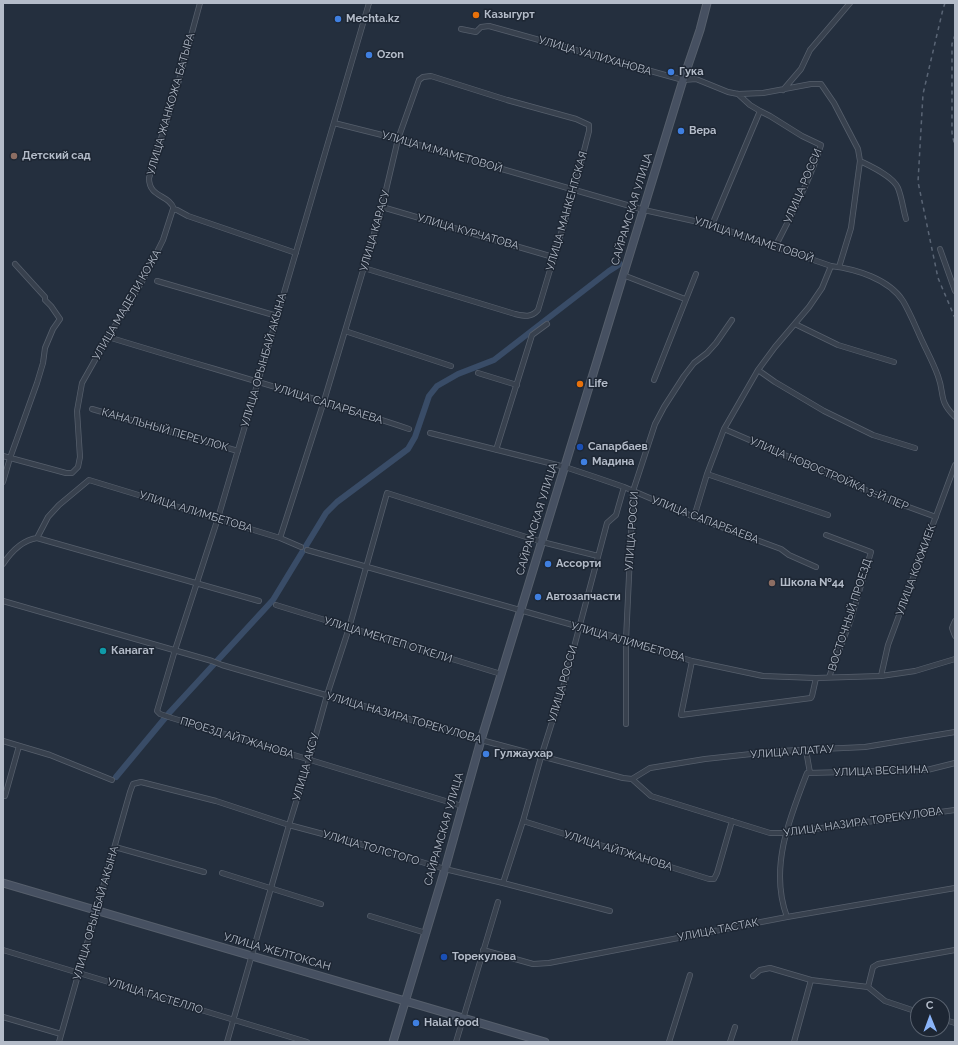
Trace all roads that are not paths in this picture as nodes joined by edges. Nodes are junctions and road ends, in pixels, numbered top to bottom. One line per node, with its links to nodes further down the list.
1 (200, 3): 16 (street, УЛИЦА ЖАНКОЖА БАТЫРА)
2 (369, 3): 11 (street, УЛИЦА ОРЫНБАЙ АКЫНА)
3 (708, 3): 6 (main road, САЙРАМСКАЯ УЛИЦА)
4 (850, 3): 7 (street)
5 (461, 29): 6 (street, УЛИЦА УАЛИХАНОВА)
6 (683, 80): 8 (street, УЛИЦА УАЛИХАНОВА); 17 (main road, САЙРАМСКАЯ УЛИЦА)
7 (782, 90): 8 (street, УЛИЦА УАЛИХАНОВА); 13 (street, УЛИЦА УАЛИХАНОВА)
8 (738, 94): 9 (street, УЛИЦА РОССИ)
9 (760, 112): 19 (street); 20 (street, УЛИЦА РОССИ)
10 (576, 119): 12 (street, УЛИЦА КАРАСУ); 14 (street, УЛИЦА МАНКЕНТСКАЯ)
11 (334, 123): 12 (street, УЛИЦА М.МАМЕТОВОЙ); 22 (street, УЛИЦА ОРЫНБАЙ АКЫНА)
12 (398, 139): 14 (street, УЛИЦА М.МАМЕТОВОЙ); 15 (street, УЛИЦА КАРАСУ)
13 (860, 161): 18 (street); 26 (street, УЛИЦА УАЛИХАНОВА)
14 (574, 190): 17 (street, УЛИЦА М.МАМЕТОВОЙ); 23 (street, УЛИЦА МАНКЕНТСКАЯ)
15 (382, 207): 23 (street, УЛИЦА КУРЧАТОВА); 27 (street, УЛИЦА КАРАСУ)
16 (174, 208): 22 (street); 38 (street, УЛИЦА МАДЕЛИ КОЖА)
17 (644, 210): 19 (street, УЛИЦА М.МАМЕТОВОЙ); 29 (main road, САЙРАМСКАЯ УЛИЦА)
18 (906, 219)
19 (712, 225): 20 (street, УЛИЦА М.МАМЕТОВОЙ)
20 (776, 247): 25 (street, УЛИЦА М.МАМЕТОВОЙ)
21 (940, 249): 31 (street)
22 (296, 253): 33 (street, УЛИЦА ОРЫНБАЙ АКЫНА)
23 (553, 257): 27 (street, УЛИЦА МАНКЕНТСКАЯ)
24 (15, 264): 56 (street)
25 (831, 266): 26 (street, УЛИЦА М.МАМЕТОВОЙ); 36 (street)
26 (839, 267): 48 (street, УЛИЦА М.МАМЕТОВОЙ)
27 (364, 268): 37 (street, УЛИЦА КАРАСУ)
28 (696, 274): 32 (street)
29 (623, 275): 32 (street); 58 (main road, САЙРАМСКАЯ УЛИЦА)
30 (157, 281): 33 (street)
31 (955, 290)
32 (685, 298): 43 (street)
33 (277, 316): 44 (street, УЛИЦА ОРЫНБАЙ АКЫНА)
34 (732, 320): 62 (street, УЛИЦА РОССИ)
35 (547, 324): 45 (street)
36 (795, 324): 39 (street); 41 (street)
37 (345, 331): 40 (street); 46 (street, УЛИЦА КАРАСУ)
38 (108, 337): 44 (street, УЛИЦА САПАРБАЕВА); 56 (street, УЛИЦА МАДЕЛИ КОЖА)
39 (894, 362)
40 (451, 366)
41 (758, 370): 50 (street); 52 (street)
42 (478, 373): 45 (street)
43 (654, 380)
44 (258, 383): 46 (street, УЛИЦА САПАРБАЕВА); 54 (street, УЛИЦА ОРЫНБАЙ АКЫНА)
45 (517, 385): 53 (street)
46 (324, 401): 49 (street, УЛИЦА САПАРБАЕВА); 69 (street, УЛИЦА КАРАСУ)
47 (92, 409): 54 (street, КАНАЛЬНЫЙ ПЕРЕУЛОК)
48 (955, 417)
49 (409, 429)
50 (724, 429): 59 (street); 65 (street, УЛИЦА НОВОСТРОЙКА 3-Й ПЕР)
51 (430, 433): 53 (street, УЛИЦА САПАРБАЕВА)
52 (915, 448)
53 (496, 450): 58 (street, УЛИЦА САПАРБАЕВА)
54 (238, 451): 66 (street, УЛИЦА ОРЫНБАЙ АКЫНА)
55 (3, 456): 56 (street)
56 (10, 458): 60 (street)
57 (955, 465): 65 (street, УЛИЦА КОКЖИЕК)
58 (565, 467): 61 (street, УЛИЦА САПАРБАЕВА); 70 (main road, САЙРАМСКАЯ УЛИЦА)
59 (707, 474): 63 (street); 64 (street)
60 (3, 482)
61 (624, 487): 62 (street, УЛИЦА САПАРБАЕВА); 73 (street, УЛИЦА РОССИ)
62 (633, 491): 64 (street, УЛИЦА САПАРБАЕВА); 86 (street, УЛИЦА РОССИ)
63 (828, 515)
64 (694, 517): 76 (street, УЛИЦА САПАРБАЕВА)
65 (936, 517): 91 (street, УЛИЦА КОКЖИЕК)
66 (218, 518): 68 (street, УЛИЦА АЛИМБЕТОВА); 69 (street, УЛИЦА АЛИМБЕТОВА); 77 (street, УЛИЦА ОРЫНБАЙ АКЫНА)
67 (826, 536): 92 (street, ВОСТОЧНЫЙ ПРОЕЗД)
68 (38, 538): 74 (street); 77 (street)
69 (280, 538): 71 (street, УЛИЦА АЛИМБЕТОВА)
70 (542, 542): 73 (street); 75 (street, УЛИЦА АКСУ); 81 (main road, САЙРАМСКАЯ УЛИЦА)
71 (301, 547)
72 (307, 550): 75 (street, УЛИЦА АЛИМБЕТОВА)
73 (598, 556): 84 (street, УЛИЦА РОССИ)
74 (3, 564)
75 (366, 567): 81 (street, УЛИЦА АЛИМБЕТОВА); 83 (street, УЛИЦА АКСУ)
76 (816, 567)
77 (197, 583): 79 (street); 87 (street, УЛИЦА ОРЫНБАЙ АКЫНА)
78 (3, 601): 87 (street, УЛИЦА НАЗИРА ТОРЕКУЛОВА)
79 (259, 601)
80 (276, 605): 83 (street, УЛИЦА МЕКТЕП ОТКЕЛИ)
81 (520, 611): 84 (street, УЛИЦА АЛИМБЕТОВА); 90 (main road, САЙРАМСКАЯ УЛИЦА)
82 (955, 621): 85 (street)
83 (349, 628): 90 (street, УЛИЦА МЕКТЕП ОТКЕЛИ); 94 (street, УЛИЦА АКСУ)
84 (579, 628): 86 (street, УЛИЦА АЛИМБЕТОВА); 102 (street, УЛИЦА РОССИ)
85 (955, 636)
86 (626, 640): 89 (street, УЛИЦА АЛИМБЕТОВА); 96 (street, УЛИЦА РОССИ)
87 (175, 650): 94 (street, УЛИЦА НАЗИРА ТОРЕКУЛОВА); 95 (street, УЛИЦА ОРЫНБАЙ АКЫНА)
88 (955, 659): 91 (street, УЛИЦА АЛИМБЕТОВА)
89 (692, 661): 93 (street, УЛИЦА АЛИМБЕТОВА); 93 (street)
90 (501, 674): 98 (main road, САЙРАМСКАЯ УЛИЦА)
91 (881, 676): 92 (street, УЛИЦА АЛИМБЕТОВА)
92 (829, 677): 93 (street, УЛИЦА АЛИМБЕТОВА)
93 (816, 678)
94 (327, 695): 98 (street, УЛИЦА НАЗИРА ТОРЕКУЛОВА); 103 (street, УЛИЦА АКСУ)
95 (172, 718): 103 (street, ПРОЕЗД АЙТЖАНОВА)
96 (626, 724)
97 (955, 732): 101 (street, УЛИЦА АЛАТАУ)
98 (481, 740): 102 (street, УЛИЦА НАЗИРА ТОРЕКУЛОВА); 110 (main road, САЙРАМСКАЯ УЛИЦА)
99 (3, 741): 100 (street)
100 (19, 746): 106 (street); 109 (street)
101 (806, 750): 105 (street); 107 (street, УЛИЦА АЛАТАУ)
102 (541, 757): 107 (street, УЛИЦА НАЗИРА ТОРЕКУЛОВА); 112 (street, УЛИЦА РОССИ)
103 (309, 760): 110 (street, ПРОЕЗД АЙТЖАНОВА); 114 (street, УЛИЦА АКСУ)
104 (955, 763): 105 (street, УЛИЦА ВЕСНИНА)
105 (808, 773): 115 (street)
106 (112, 780)
107 (632, 780): 113 (street, УЛИЦА НАЗИРА ТОРЕКУЛОВА)
108 (133, 784): 114 (street, УЛИЦА ТОЛСТОГО); 116 (street, УЛИЦА ОРЫНБАЙ АКЫНА)
109 (3, 796)
110 (462, 806): 117 (main road, САЙРАМСКАЯ УЛИЦА)
111 (955, 810): 115 (street, УЛИЦА НАЗИРА ТОРЕКУЛОВА)
112 (523, 821): 113 (street, УЛИЦА АЙТЖАНОВА); 121 (street, УЛИЦА РОССИ)
113 (732, 821): 115 (street, УЛИЦА НАЗИРА ТОРЕКУЛОВА)
114 (289, 825): 117 (street, УЛИЦА ТОЛСТОГО); 123 (street, УЛИЦА АКСУ)
115 (785, 833): 129 (street)
116 (115, 847): 118 (street); 126 (street, УЛИЦА ОРЫНБАЙ АКЫНА)
117 (445, 870): 121 (street, УЛИЦА ТОЛСТОГО); 130 (main road, САЙРАМСКАЯ УЛИЦА)
118 (204, 872)
119 (222, 873): 123 (street)
120 (3, 883): 126 (main road, УЛИЦА ЖЕЛТОКСАН)
121 (503, 883): 127 (street, УЛИЦА ТОЛСТОГО)
122 (955, 888): 129 (street, УЛИЦА ТАСТАК)
123 (271, 889): 125 (street); 134 (street, УЛИЦА АКСУ)
124 (498, 902): 132 (street)
125 (321, 904)
126 (97, 910): 134 (main road, УЛИЦА ЖЕЛТОКСАН); 135 (street, УЛИЦА ОРЫНБАЙ АКЫНА)
127 (610, 911)
128 (370, 916): 130 (street)
129 (787, 917): 132 (street, УЛИЦА ТАСТАК)
130 (426, 933): 140 (main road, САЙРАМСКАЯ УЛИЦА)
131 (3, 950): 135 (street, УЛИЦА ГАСТЕЛЛО)
132 (483, 950): 143 (street)
133 (955, 950): 139 (street)
134 (251, 956): 140 (main road, УЛИЦА ЖЕЛТОКСАН); 144 (street, УЛИЦА АКСУ)
135 (80, 973): 144 (street, УЛИЦА ГАСТЕЛЛО); 146 (street, УЛИЦА ОРЫНБАЙ АКЫНА)
136 (690, 975): 153 (street)
137 (753, 976): 138 (street)
138 (811, 980): 139 (street); 155 (street)
139 (868, 987): 141 (street)
140 (405, 1001): 143 (main road, УЛИЦА ЖЕЛТОКСАН); 150 (main road, САЙРАМСКАЯ УЛИЦА)
141 (910, 1010)
142 (3, 1017): 146 (street)
143 (463, 1018): 151 (street); 152 (main road, УЛИЦА ЖЕЛТОКСАН)
144 (234, 1020): 148 (street, УЛИЦА АКСУ); 149 (street, УЛИЦА ГАСТЕЛЛО)
145 (734, 1027): 154 (street)
146 (61, 1034): 147 (street, УЛИЦА ОРЫНБАЙ АКЫНА)
147 (59, 1042)
148 (228, 1042)
149 (307, 1042)
150 (392, 1042)
151 (456, 1042)
152 (545, 1042)
153 (669, 1042)
154 (730, 1042)
155 (794, 1042)

